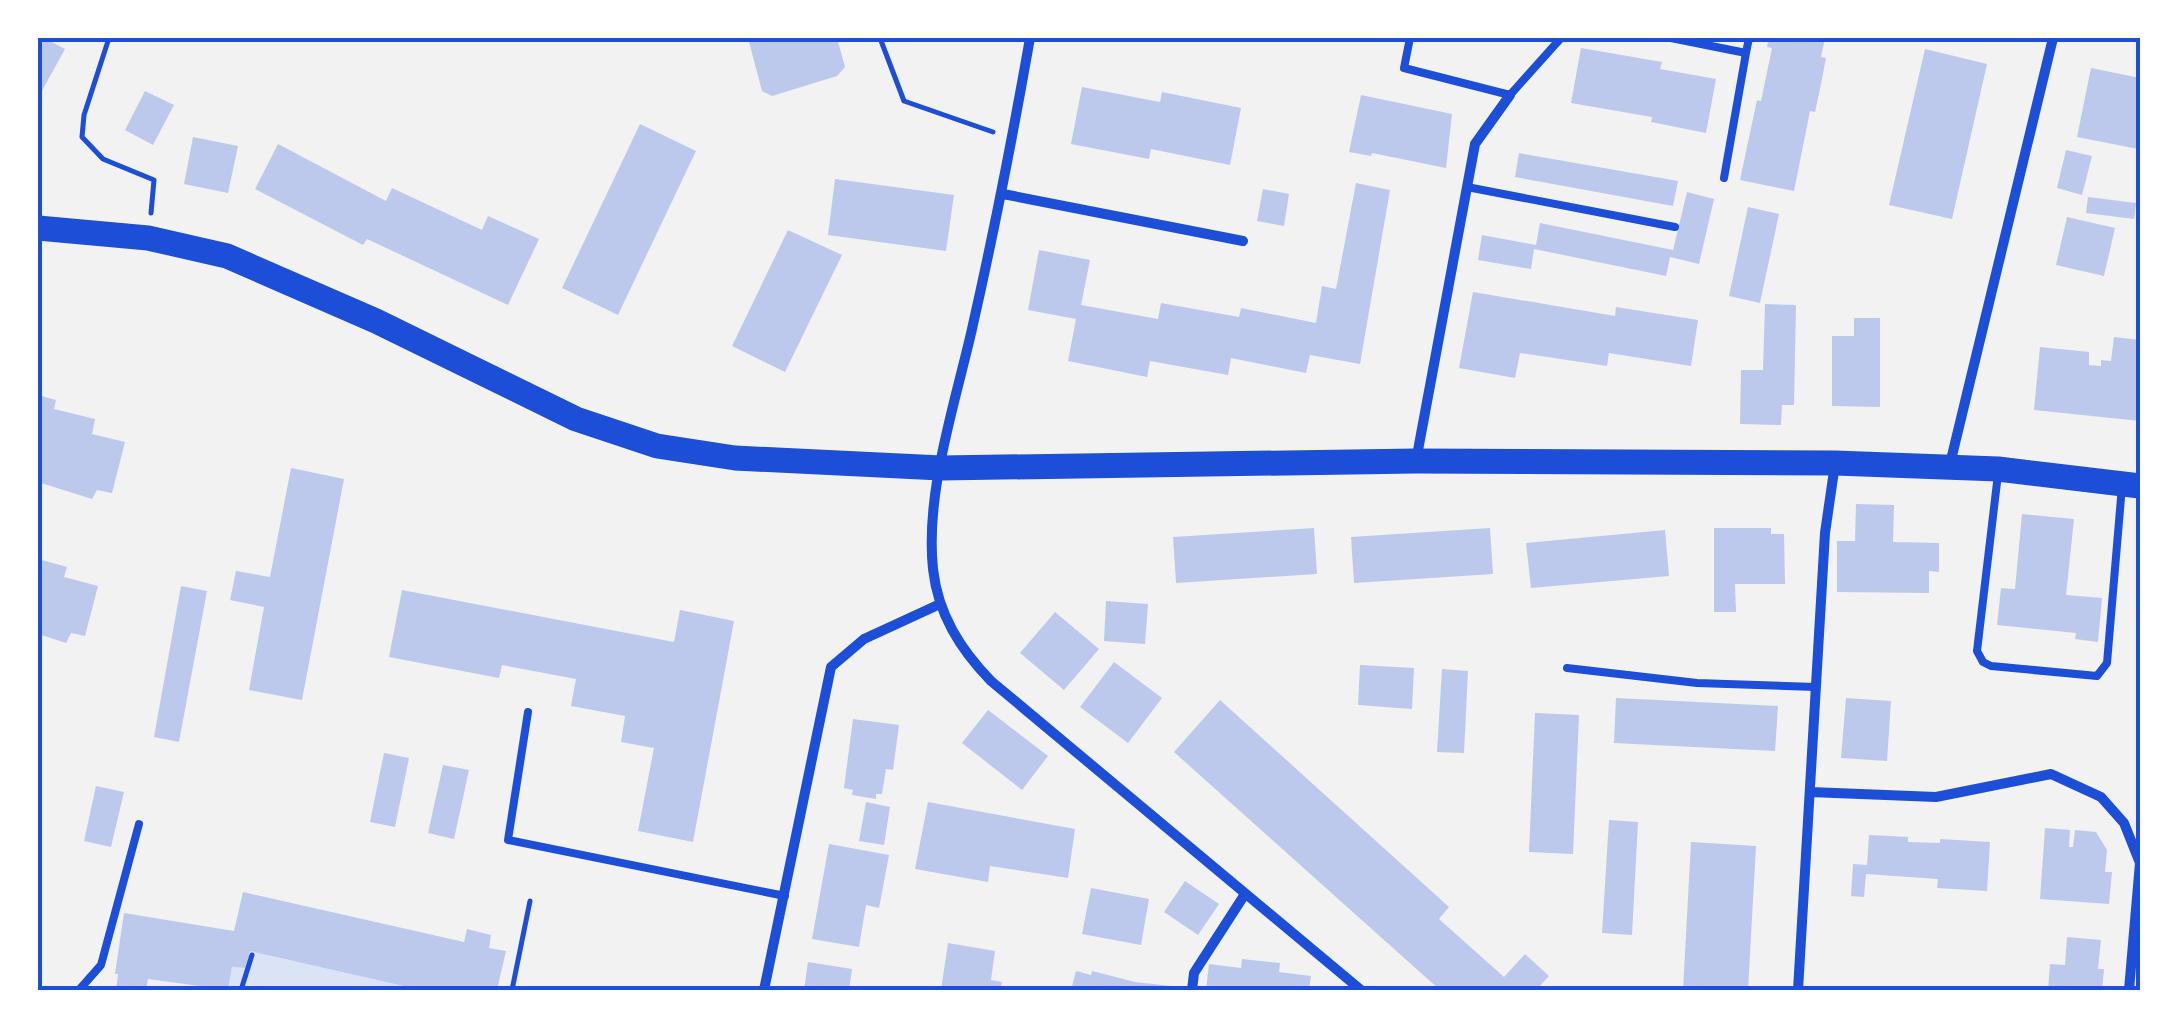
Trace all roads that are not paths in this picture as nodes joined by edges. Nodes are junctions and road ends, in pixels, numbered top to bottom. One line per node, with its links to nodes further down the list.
1 (1030, 38): 11 (street)
2 (1410, 38): 8 (lane)
3 (1561, 38): 8 (lane)
4 (1671, 38): 7 (lane)
5 (1749, 38): 7 (lane)
6 (2053, 38): 17 (street)
7 (1746, 53): 9 (lane)
8 (1510, 95): 10 (street)
9 (1724, 178)
10 (1467, 187): 12 (lane); 15 (street)
11 (1003, 194): 14 (street); 18 (street)
12 (1675, 227)
13 (38, 228): 18 (main road)
14 (1243, 241)
15 (1416, 462): 16 (main road); 18 (main road)
16 (1835, 463): 17 (main road); 23 (street)
17 (1950, 466): 19 (main road)
18 (941, 468): 21 (street)
19 (1998, 469): 20 (main road); 20 (lane)
20 (2132, 484)
21 (940, 604): 27 (street); 28 (street)
22 (1566, 668): 23 (lane)
23 (1816, 687): 25 (street)
24 (528, 712): 28 (lane)
25 (1810, 792): 33 (street); 34 (street)
26 (138, 824): 29 (lane)
27 (1245, 894): 31 (street); 32 (street)
28 (784, 896): 30 (street)
29 (79, 990)
30 (764, 990)
31 (1192, 990)
32 (1361, 990)
33 (1798, 990)
34 (2129, 990)

